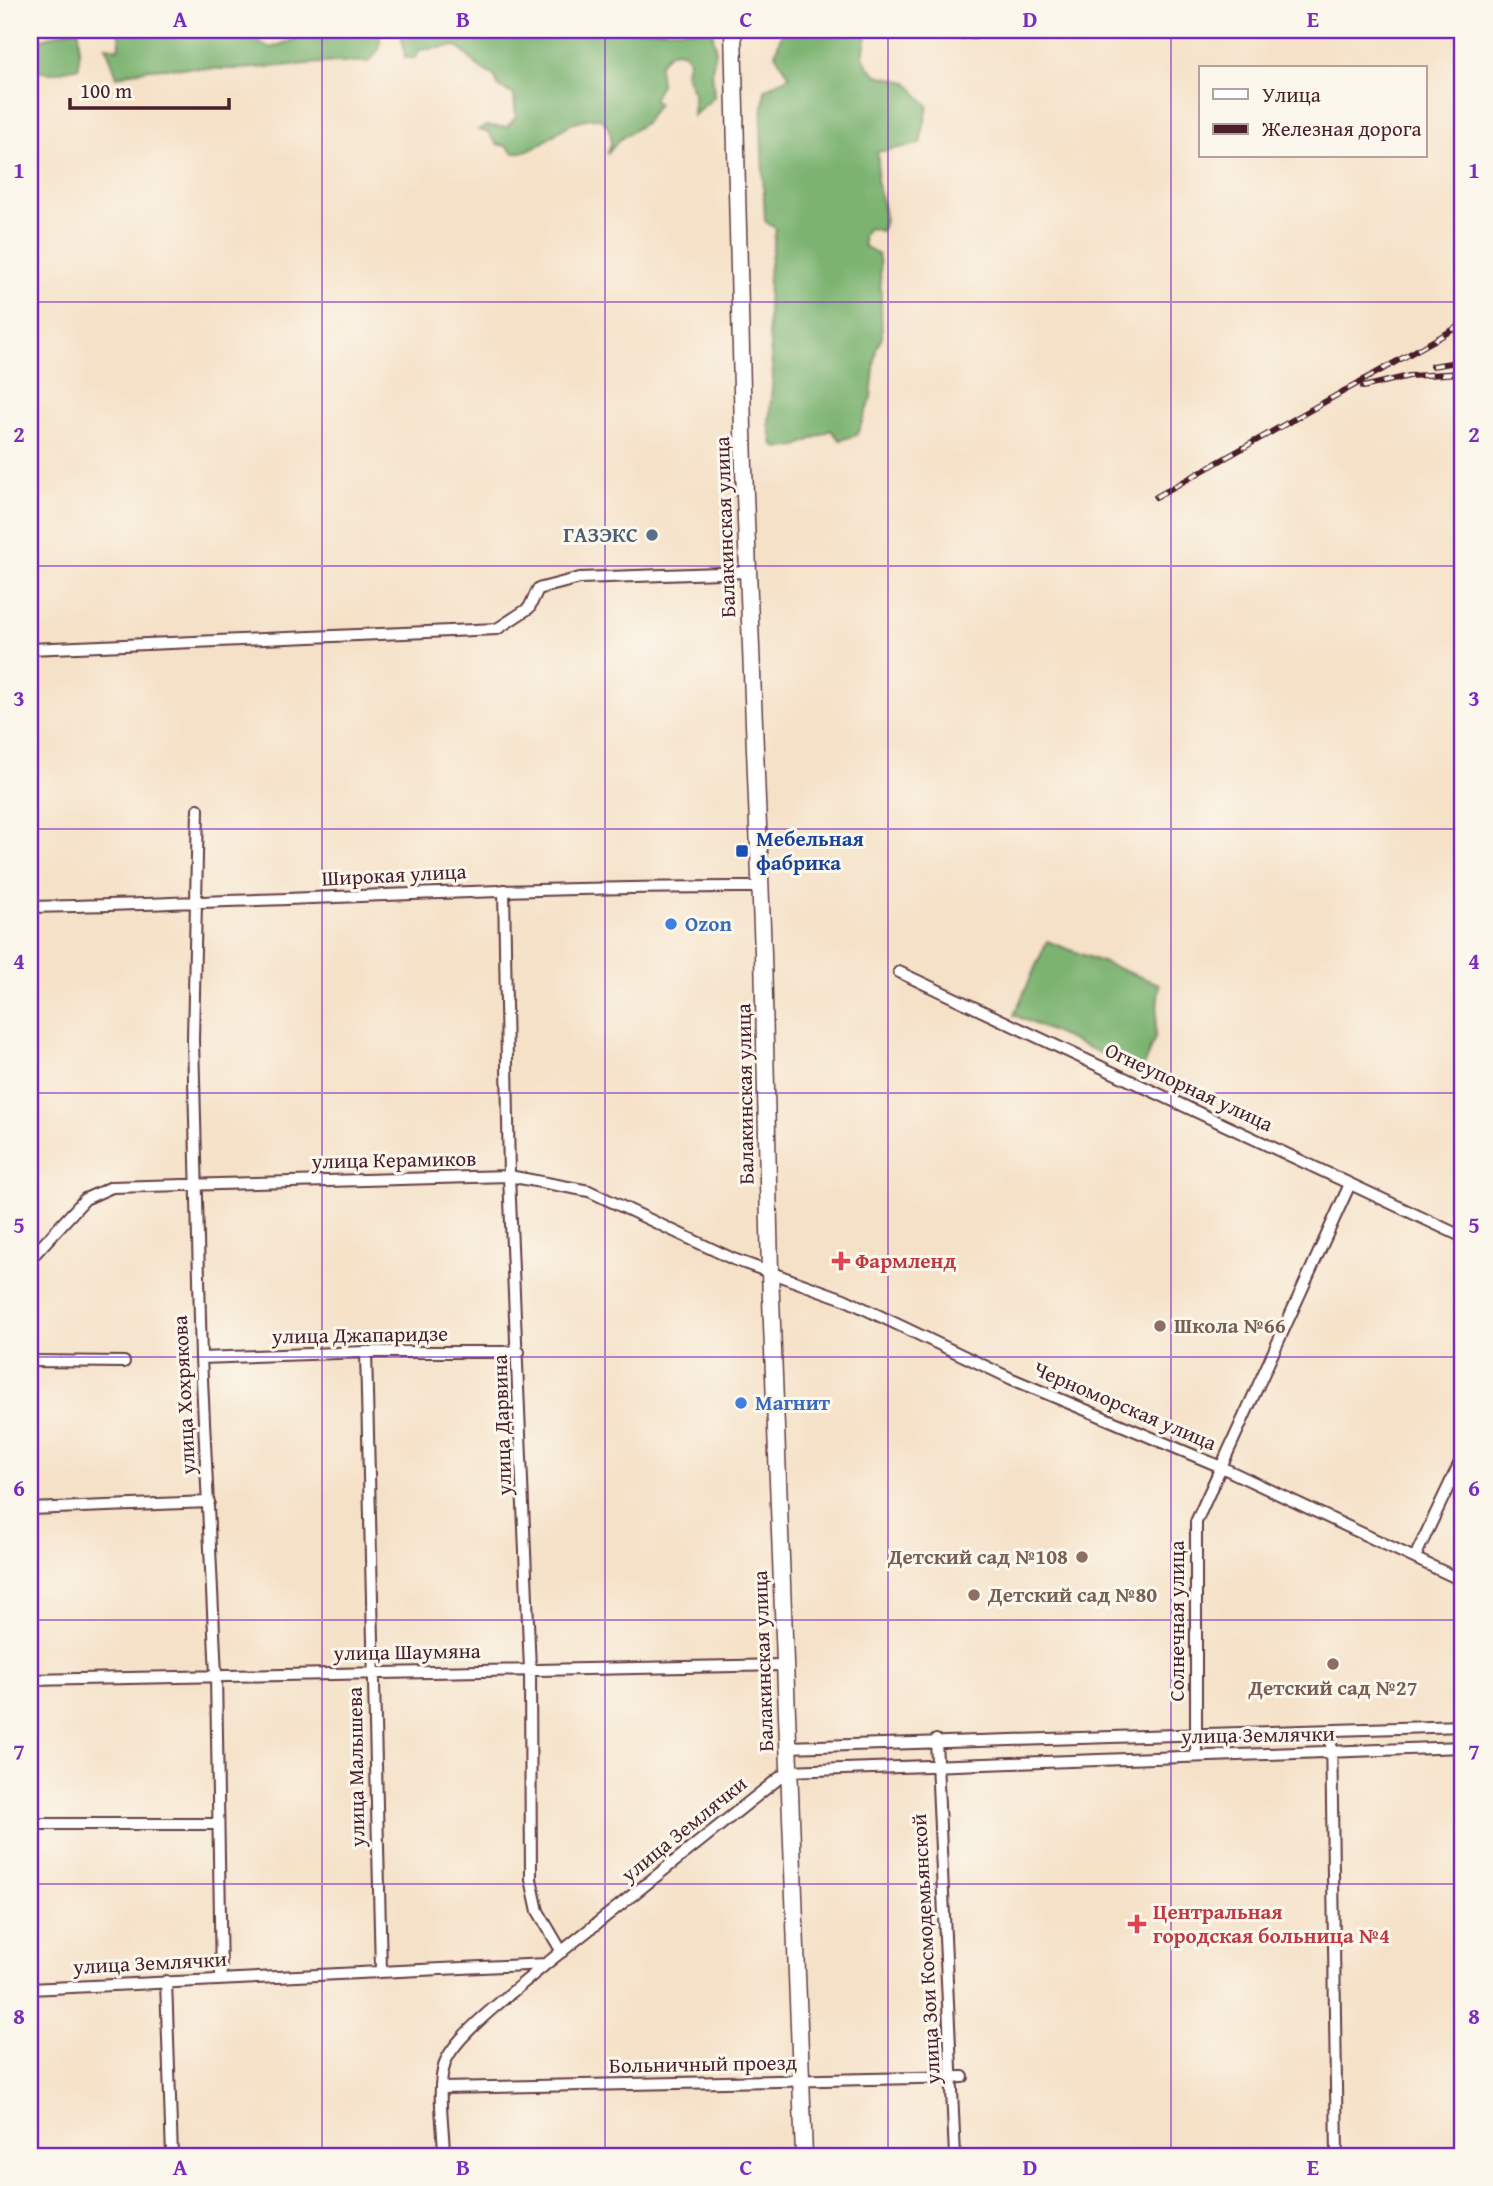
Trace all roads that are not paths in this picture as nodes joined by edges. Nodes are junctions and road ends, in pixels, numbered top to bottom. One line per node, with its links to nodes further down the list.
1 (733, 30): 2 (main road, Балакинская улица)
2 (748, 572): 3 (street); 5 (main road, Балакинская улица)
3 (30, 649)
4 (198, 809): 7 (street, улица Хохрякова)
5 (761, 887): 6 (street, Широкая улица); 15 (main road, Балакинская улица)
6 (504, 890): 7 (street, Широкая улица); 10 (street, улица Дарвина)
7 (195, 904): 8 (street, Широкая улица); 11 (street, улица Хохрякова)
8 (30, 907)
9 (899, 972): 12 (street, Огнеупорная улица)
10 (509, 1176): 11 (street, улица Керамиков); 15 (street, улица Керамиков); 17 (street, улица Дарвина)
11 (196, 1184): 14 (street, улица Керамиков); 18 (street, улица Хохрякова)
12 (1350, 1184): 13 (street, Огнеупорная улица); 22 (street, Солнечная улица)
13 (1463, 1237)
14 (30, 1259)
15 (770, 1272): 22 (street, Черноморская улица); 27 (main road, Балакинская улица)
16 (366, 1352): 17 (street, улица Джапаридзе); 18 (street, улица Джапаридзе); 29 (street, улица Малышева)
17 (519, 1352): 28 (street, улица Дарвина)
18 (201, 1358): 23 (street, улица Хохрякова)
19 (30, 1361): 20 (street)
20 (124, 1362)
21 (1463, 1456): 25 (street)
22 (1219, 1466): 25 (street, Черноморская улица); 34 (street, Солнечная улица)
23 (209, 1502): 24 (street); 30 (street, улица Хохрякова)
24 (30, 1509)
25 (1415, 1557): 26 (street, Черноморская улица)
26 (1463, 1581)
27 (784, 1665): 28 (street, улица Шаумяна); 36 (main road, Балакинская улица)
28 (530, 1669): 29 (street, улица Шаумяна); 44 (street, улица Дарвина)
29 (373, 1671): 30 (street, улица Шаумяна); 46 (street, улица Малышева)
30 (216, 1675): 31 (street, улица Шаумяна); 43 (street, улица Хохрякова)
31 (30, 1680)
32 (1463, 1726): 33 (street, улица Землячки)
33 (1331, 1732): 34 (street, улица Землячки); 38 (street)
34 (1196, 1736): 35 (street, улица Землячки); 39 (street, Солнечная улица)
35 (936, 1741): 36 (street, улица Землячки); 40 (street, улица Зои Космодемьянской)
36 (786, 1747): 41 (main road, Балакинская улица)
37 (1463, 1747): 38 (street, улица Землячки)
38 (1332, 1752): 39 (street, улица Землячки); 57 (street)
39 (1196, 1756): 40 (street, улица Землячки)
40 (937, 1763): 41 (street, улица Землячки); 50 (street, улица Зои Космодемьянской)
41 (788, 1771): 44 (street, улица Землячки); 51 (main road, Балакинская улица)
42 (30, 1824): 43 (street)
43 (218, 1824): 47 (street, улица Хохрякова)
44 (562, 1952): 45 (street, улица Землячки)
45 (546, 1964): 46 (street, улица Землячки); 52 (street)
46 (381, 1970): 47 (street, улица Землячки)
47 (221, 1979): 48 (street, улица Землячки)
48 (166, 1982): 49 (street, улица Землячки); 53 (street)
49 (30, 1989)
50 (958, 2077): 51 (street, Больничный проезд); 56 (street, улица Зои Космодемьянской)
51 (801, 2082): 52 (street, Больничный проезд); 55 (main road, Балакинская улица)
52 (442, 2088): 54 (street)
53 (172, 2156)
54 (444, 2156)
55 (804, 2156)
56 (955, 2156)
57 (1337, 2156)

